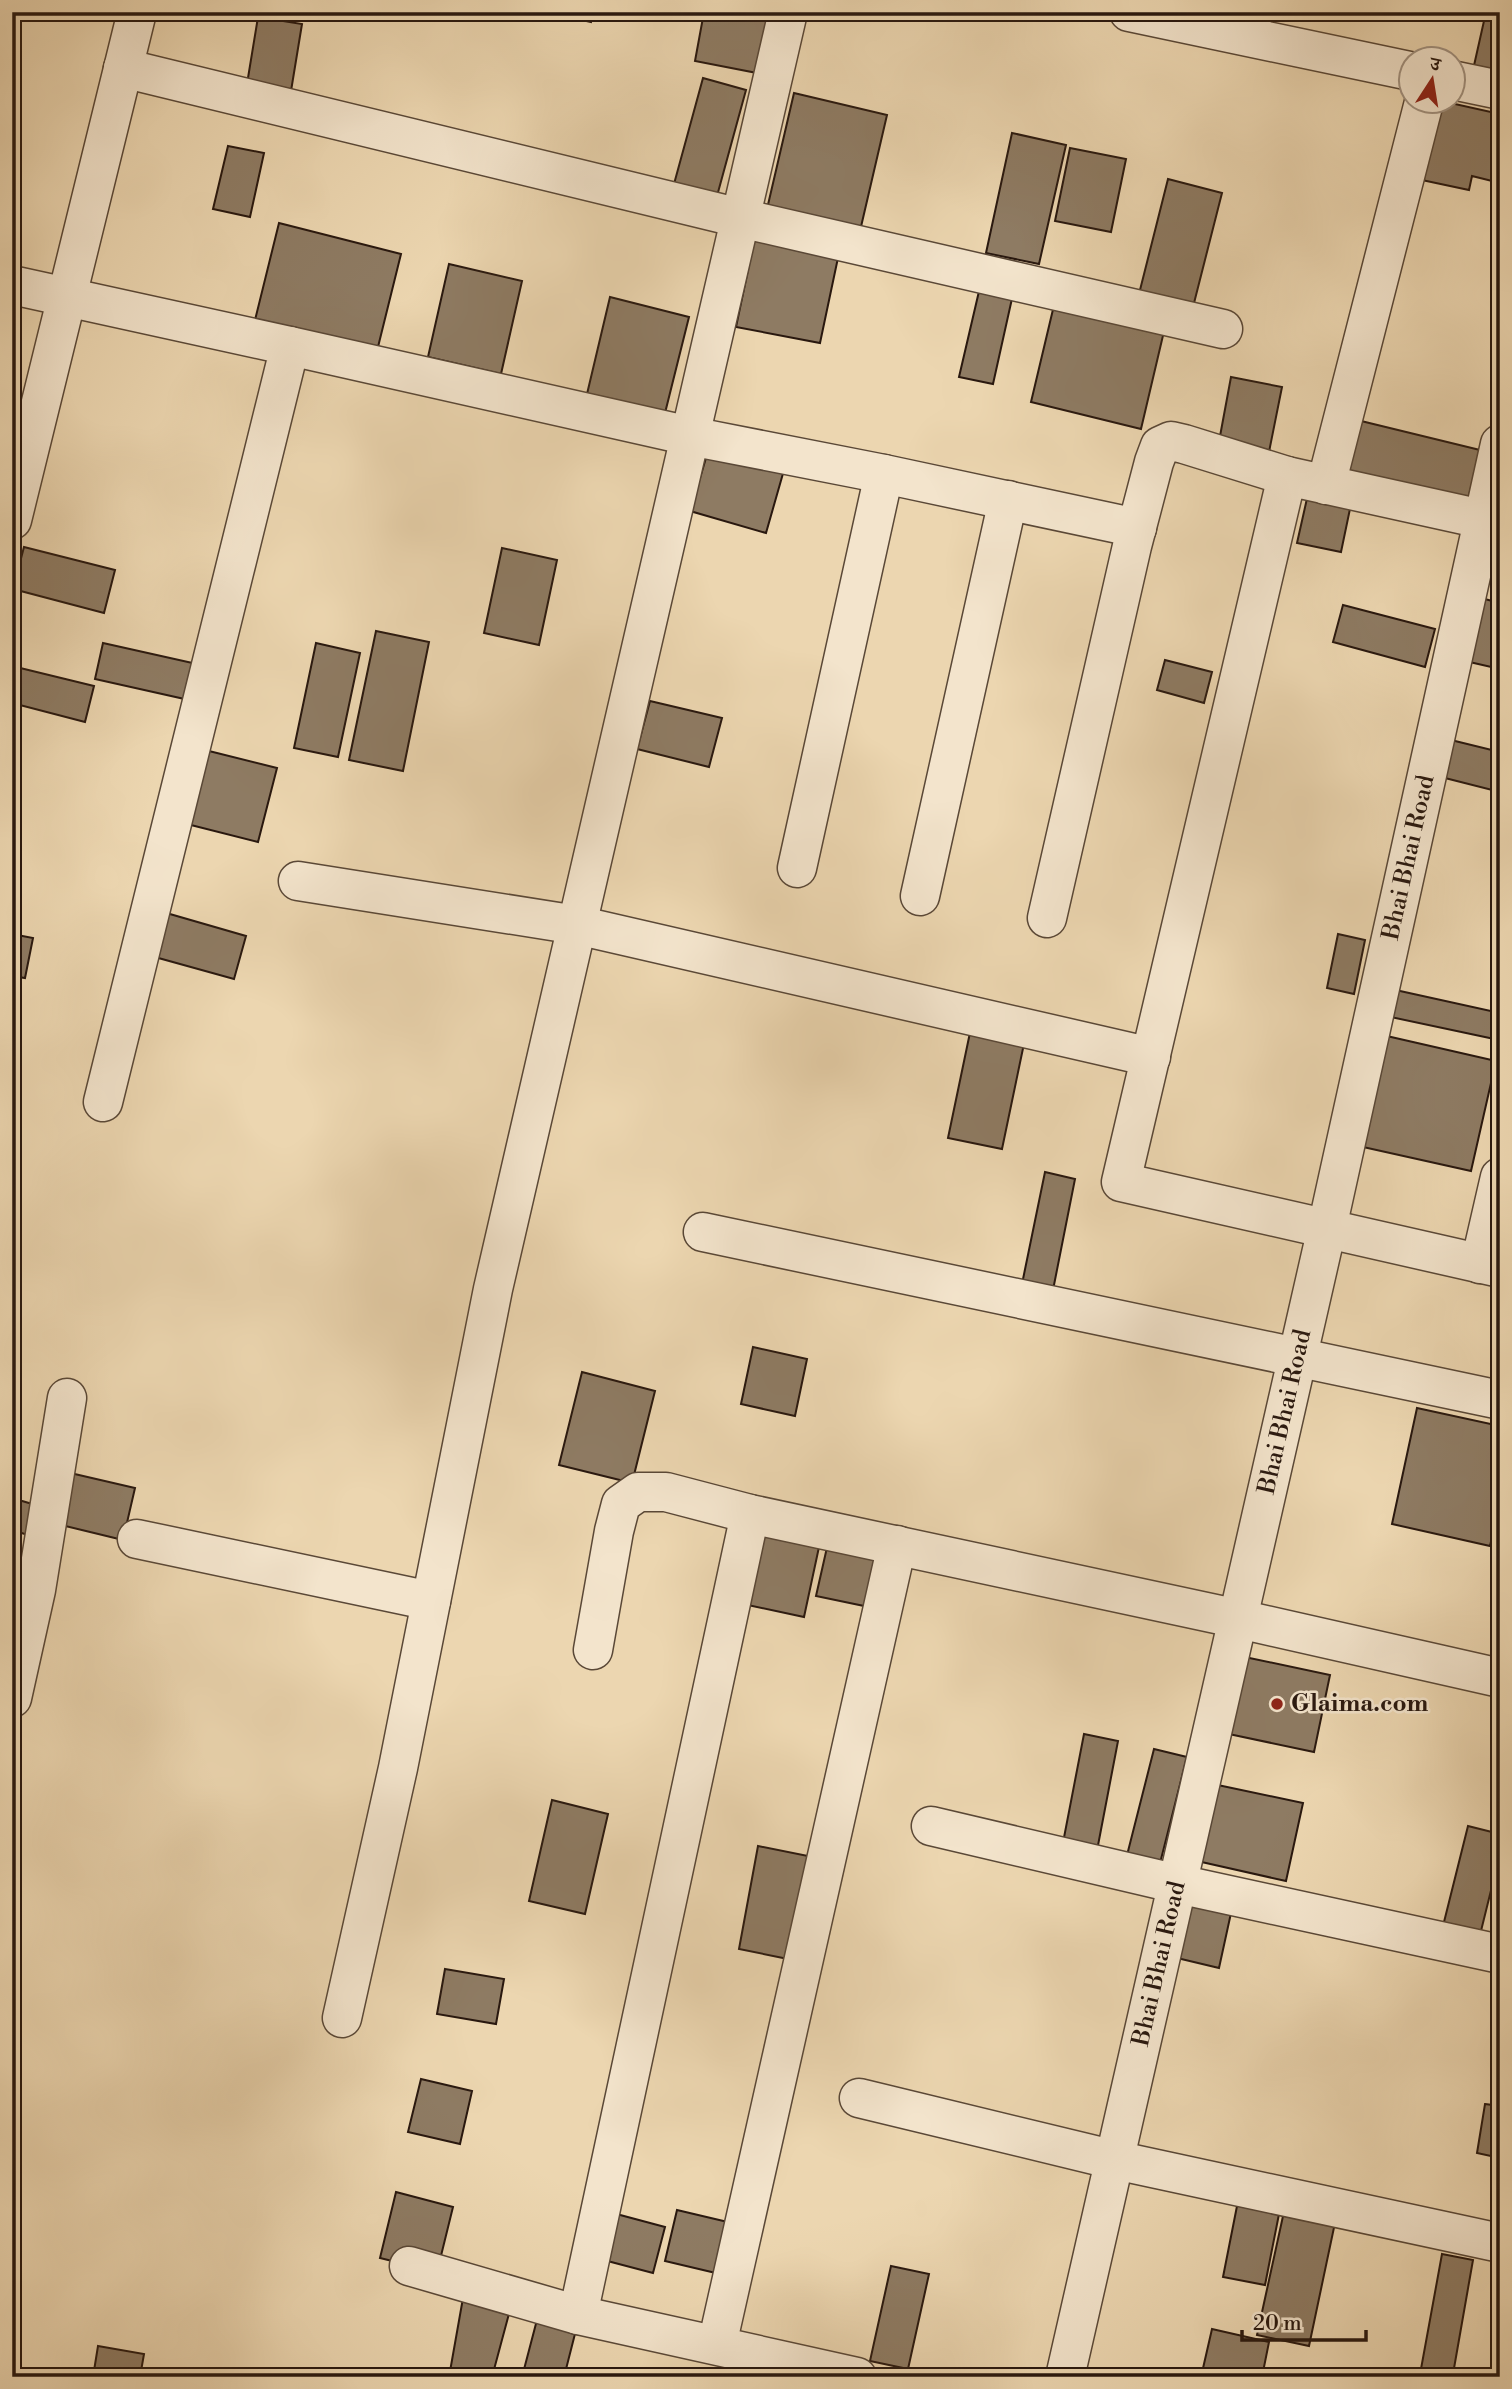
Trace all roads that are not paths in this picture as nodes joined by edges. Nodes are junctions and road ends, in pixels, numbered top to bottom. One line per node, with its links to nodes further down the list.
1 (137, 12): 4 (street)
2 (788, 12): 9 (street)
3 (1129, 12): 5 (street)
4 (123, 68): 9 (street); 11 (street)
5 (1396, 68)
6 (1466, 82): 7 (street)
7 (1500, 90)
8 (1420, 116): 18 (street)
9 (740, 218): 12 (street); 14 (street)
10 (12, 285): 11 (street)
11 (67, 295): 13 (street); 20 (street)
12 (1223, 329)
13 (290, 346): 14 (street); 29 (street)
14 (690, 436): 16 (street); 27 (street)
15 (1500, 444): 21 (street, Bhai Bhai Road)
16 (884, 474): 19 (street); 23 (street)
17 (1287, 476): 18 (street); 22 (street); 28 (street)
18 (1326, 485): 21 (street)
19 (1008, 500): 22 (street); 25 (street)
20 (12, 520)
21 (1491, 521): 31 (street, Bhai Bhai Road)
22 (1137, 528): 26 (street)
23 (797, 868)
24 (299, 881): 27 (street)
25 (920, 896)
26 (1047, 918)
27 (577, 925): 28 (street); 41 (street)
28 (1151, 1057): 31 (street)
29 (103, 1102)
30 (1500, 1177): 33 (street)
31 (1327, 1228): 33 (street); 34 (street, Bhai Bhai Road)
32 (703, 1232): 34 (street)
33 (1490, 1266)
34 (1298, 1356): 36 (street); 42 (street, Bhai Bhai Road)
35 (67, 1398): 40 (street)
36 (1500, 1400)
37 (750, 1514): 39 (street); 43 (street); 54 (street)
38 (138, 1539): 41 (street)
39 (897, 1545): 42 (street); 55 (street)
40 (24, 1591): 45 (street)
41 (431, 1601): 49 (street)
42 (1239, 1619): 44 (street); 47 (street, Bhai Bhai Road)
43 (593, 1650)
44 (1500, 1678)
45 (12, 1698)
46 (931, 1826): 47 (street)
47 (1178, 1884): 48 (street); 51 (street, Bhai Bhai Road)
48 (1500, 1954)
49 (341, 2018)
50 (859, 2098): 51 (street)
51 (1115, 2160): 52 (street); 57 (street, Bhai Bhai Road)
52 (1500, 2243)
53 (409, 2266): 54 (street)
54 (578, 2315): 55 (street)
55 (717, 2345): 56 (street)
56 (857, 2377)
57 (1065, 2377)

